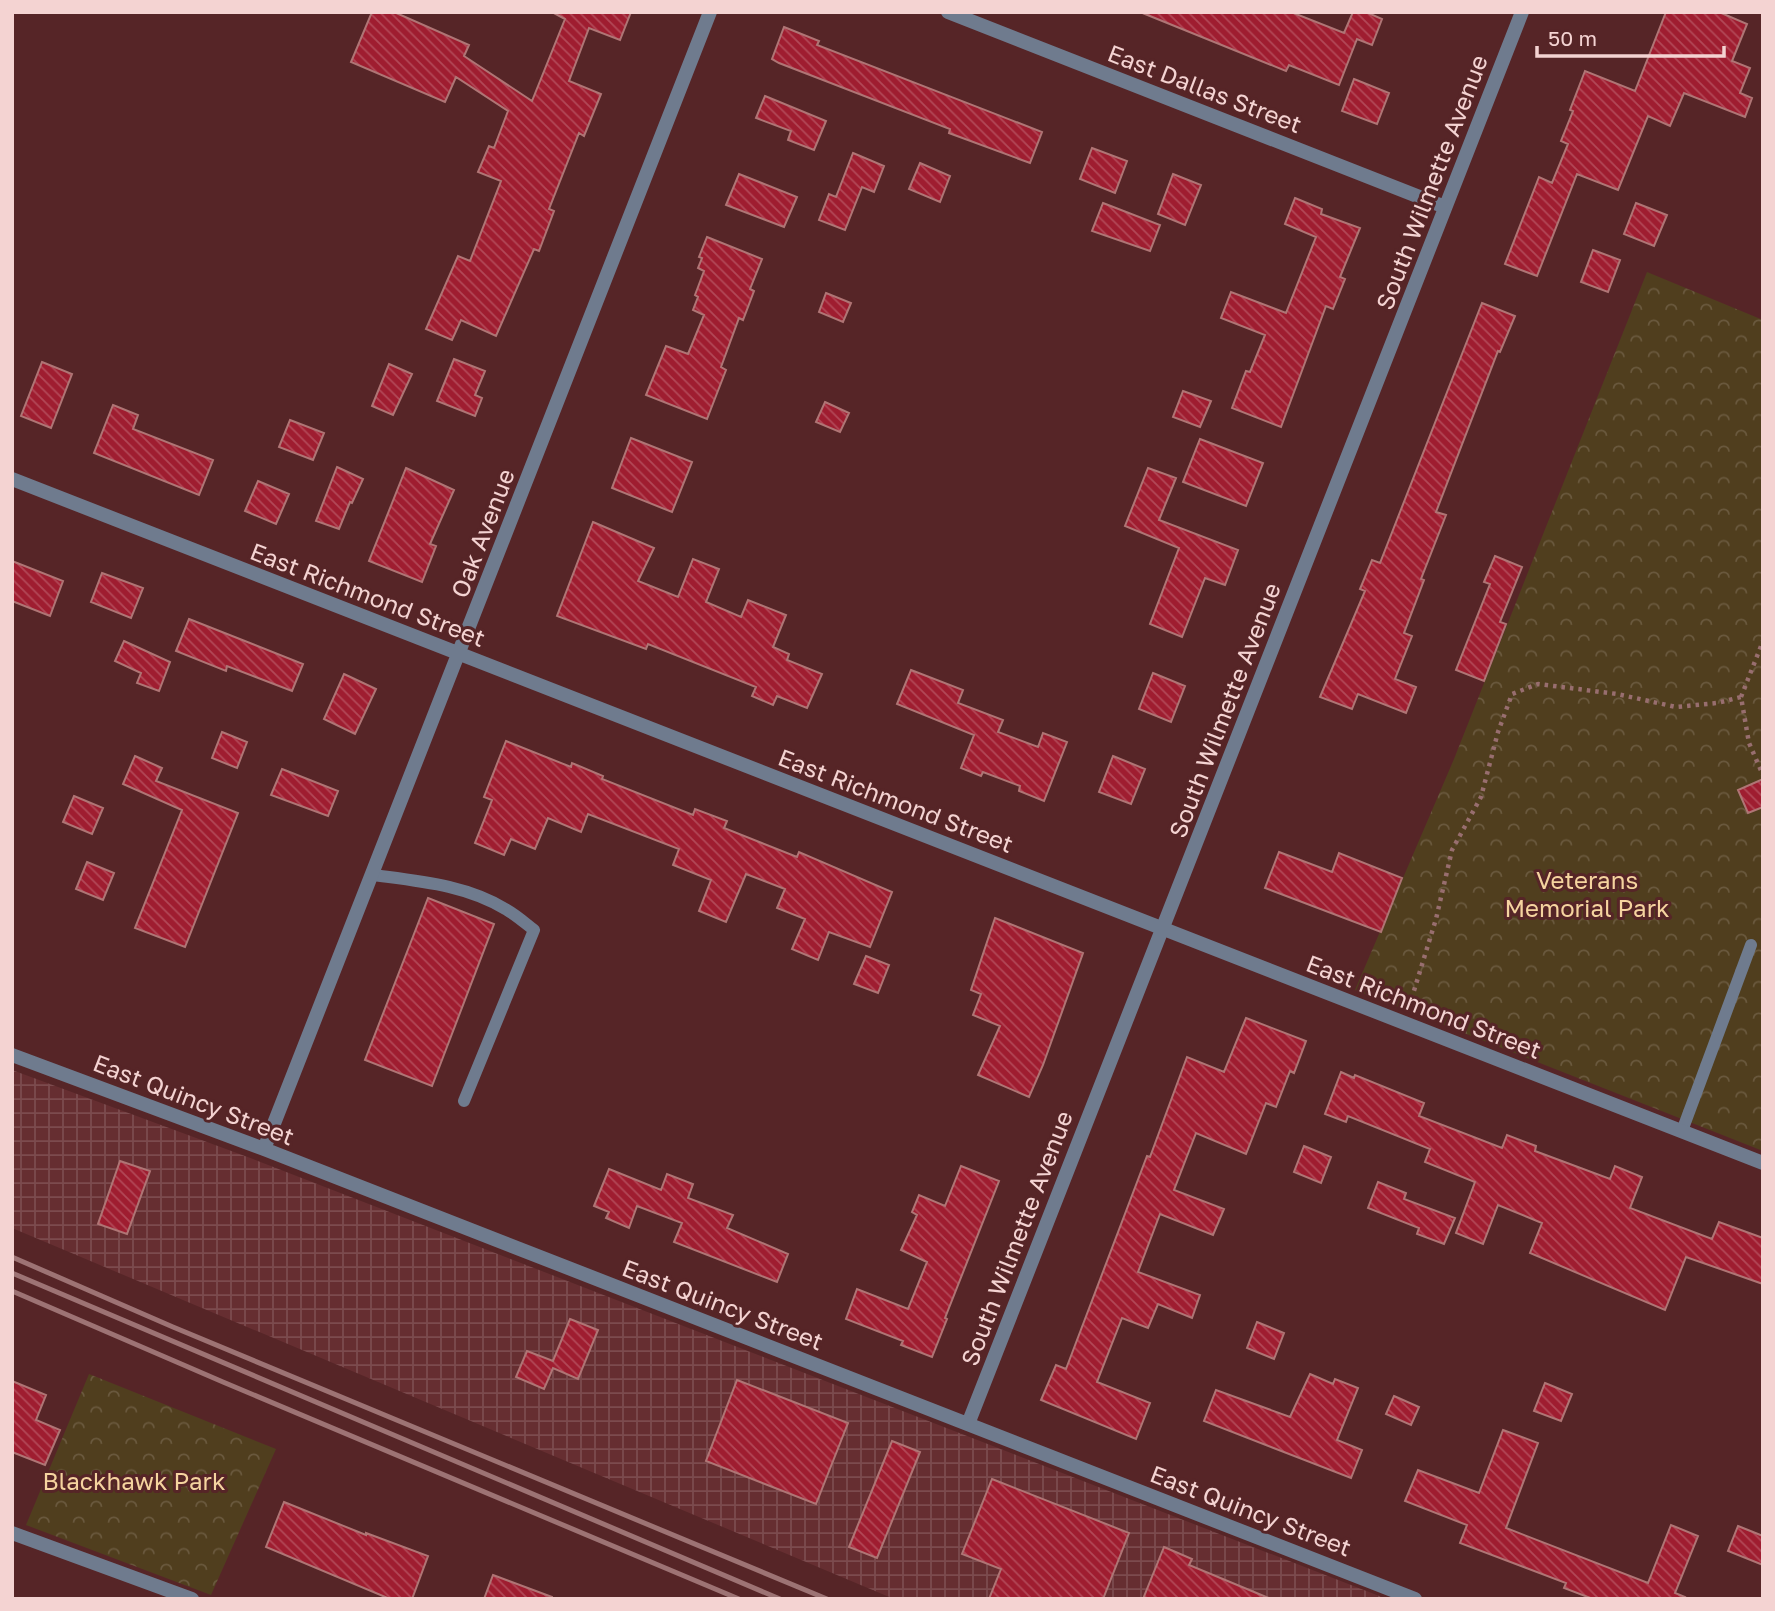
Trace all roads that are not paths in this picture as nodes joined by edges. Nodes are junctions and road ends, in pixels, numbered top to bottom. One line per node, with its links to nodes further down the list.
1 (710, 12): 6 (street, Oak Avenue)
2 (948, 12): 4 (street, East Dallas Street)
3 (1521, 12): 4 (street, South Wilmette Avenue)
4 (1445, 206): 8 (street, South Wilmette Avenue)
5 (12, 479): 6 (street, East Richmond Street)
6 (459, 654): 7 (street, Oak Avenue); 8 (street, East Richmond Street)
7 (373, 875): 11 (lane); 13 (street, Oak Avenue)
8 (1162, 928): 12 (street, East Richmond Street); 15 (street, South Wilmette Avenue)
9 (1751, 945): 12 (lane)
10 (12, 1055): 13 (street, East Quincy Street)
11 (464, 1101)
12 (1682, 1132): 14 (street, East Richmond Street)
13 (264, 1149): 15 (street, East Quincy Street)
14 (1763, 1163)
15 (968, 1424): 18 (street, East Quincy Street)
16 (12, 1533): 17 (street)
17 (192, 1599)
18 (1415, 1599)

